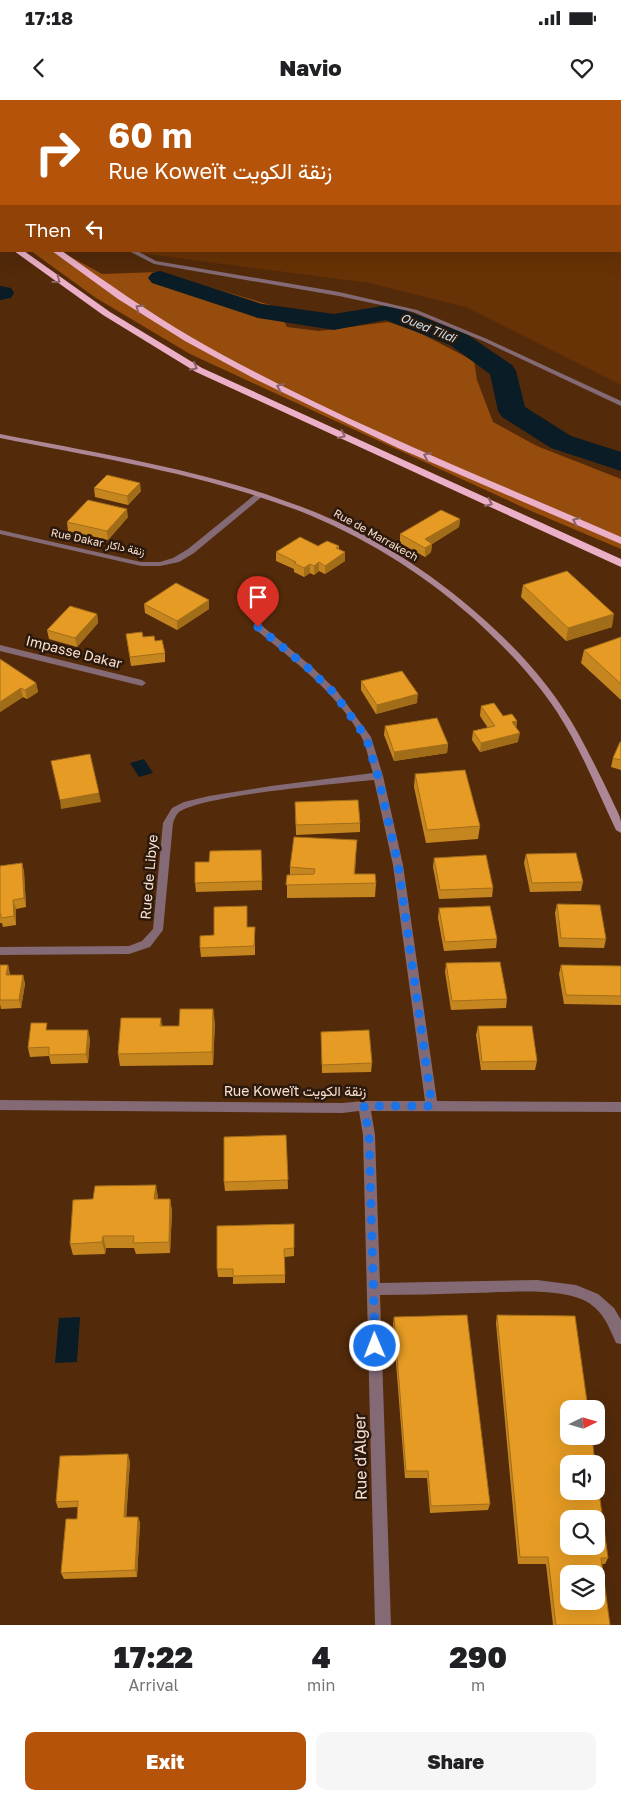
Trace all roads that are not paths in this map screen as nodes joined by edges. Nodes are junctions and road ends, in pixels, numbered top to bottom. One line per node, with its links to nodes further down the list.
1 (19, 252): 9 (highway, one-way to 9)
2 (57, 252): 8 (highway, one-way to 2)
3 (134, 252): 4 (street)
4 (621, 404)
5 (0, 436): 6 (street, Rue de Marrakech)
6 (260, 495): 7 (street, Rue Dakar زنقة داكار); 14 (street, Rue de Marrakech)
7 (0, 532)
8 (621, 541)
9 (621, 563)
10 (258, 627): 13 (street)
11 (0, 648): 12 (street, Impasse Dakar)
12 (142, 683)
13 (378, 776): 15 (street, Rue de Libye); 18 (street)
14 (621, 830)
15 (0, 951)
16 (0, 1105): 17 (street, Rue Koweït زنقة الكويت)
17 (364, 1106): 18 (street, Rue Koweït زنقة الكويت); 20 (street, Rue d'Alger)
18 (432, 1106): 19 (street, Rue Koweït زنقة الكويت)
19 (621, 1107)
20 (374, 1289): 21 (street); 22 (street, Rue d'Alger)
21 (621, 1338)
22 (383, 1625)

